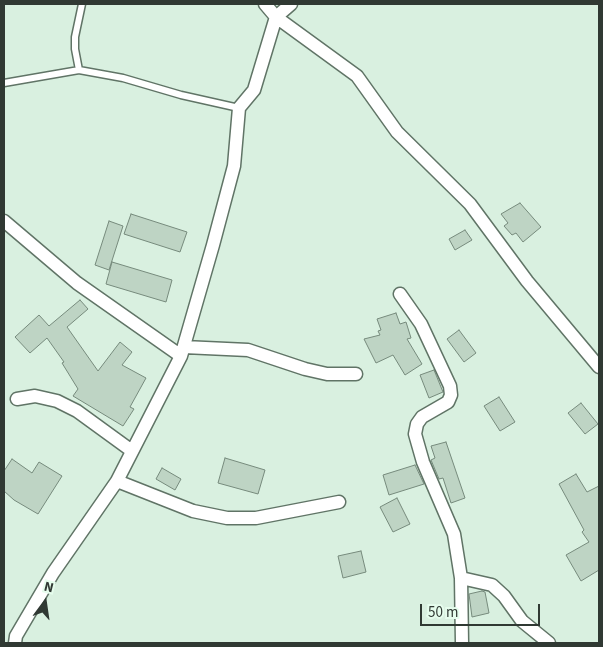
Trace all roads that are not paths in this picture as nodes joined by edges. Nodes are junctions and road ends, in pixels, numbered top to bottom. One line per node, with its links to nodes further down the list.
1 (82, 4): 5 (lane)
2 (265, 4): 4 (street)
3 (291, 4): 4 (street)
4 (276, 17): 7 (street); 11 (street)
5 (80, 70): 6 (lane); 7 (lane)
6 (4, 83)
7 (239, 108): 10 (street)
8 (4, 221): 10 (street)
9 (400, 294): 17 (street)
10 (183, 352): 12 (street); 14 (street)
11 (599, 366)
12 (356, 374)
13 (17, 399): 14 (street)
14 (132, 451): 15 (street)
15 (117, 481): 16 (street); 18 (street)
16 (339, 502)
17 (461, 578): 19 (street); 20 (street)
18 (15, 643)
19 (462, 643)
20 (548, 643)

